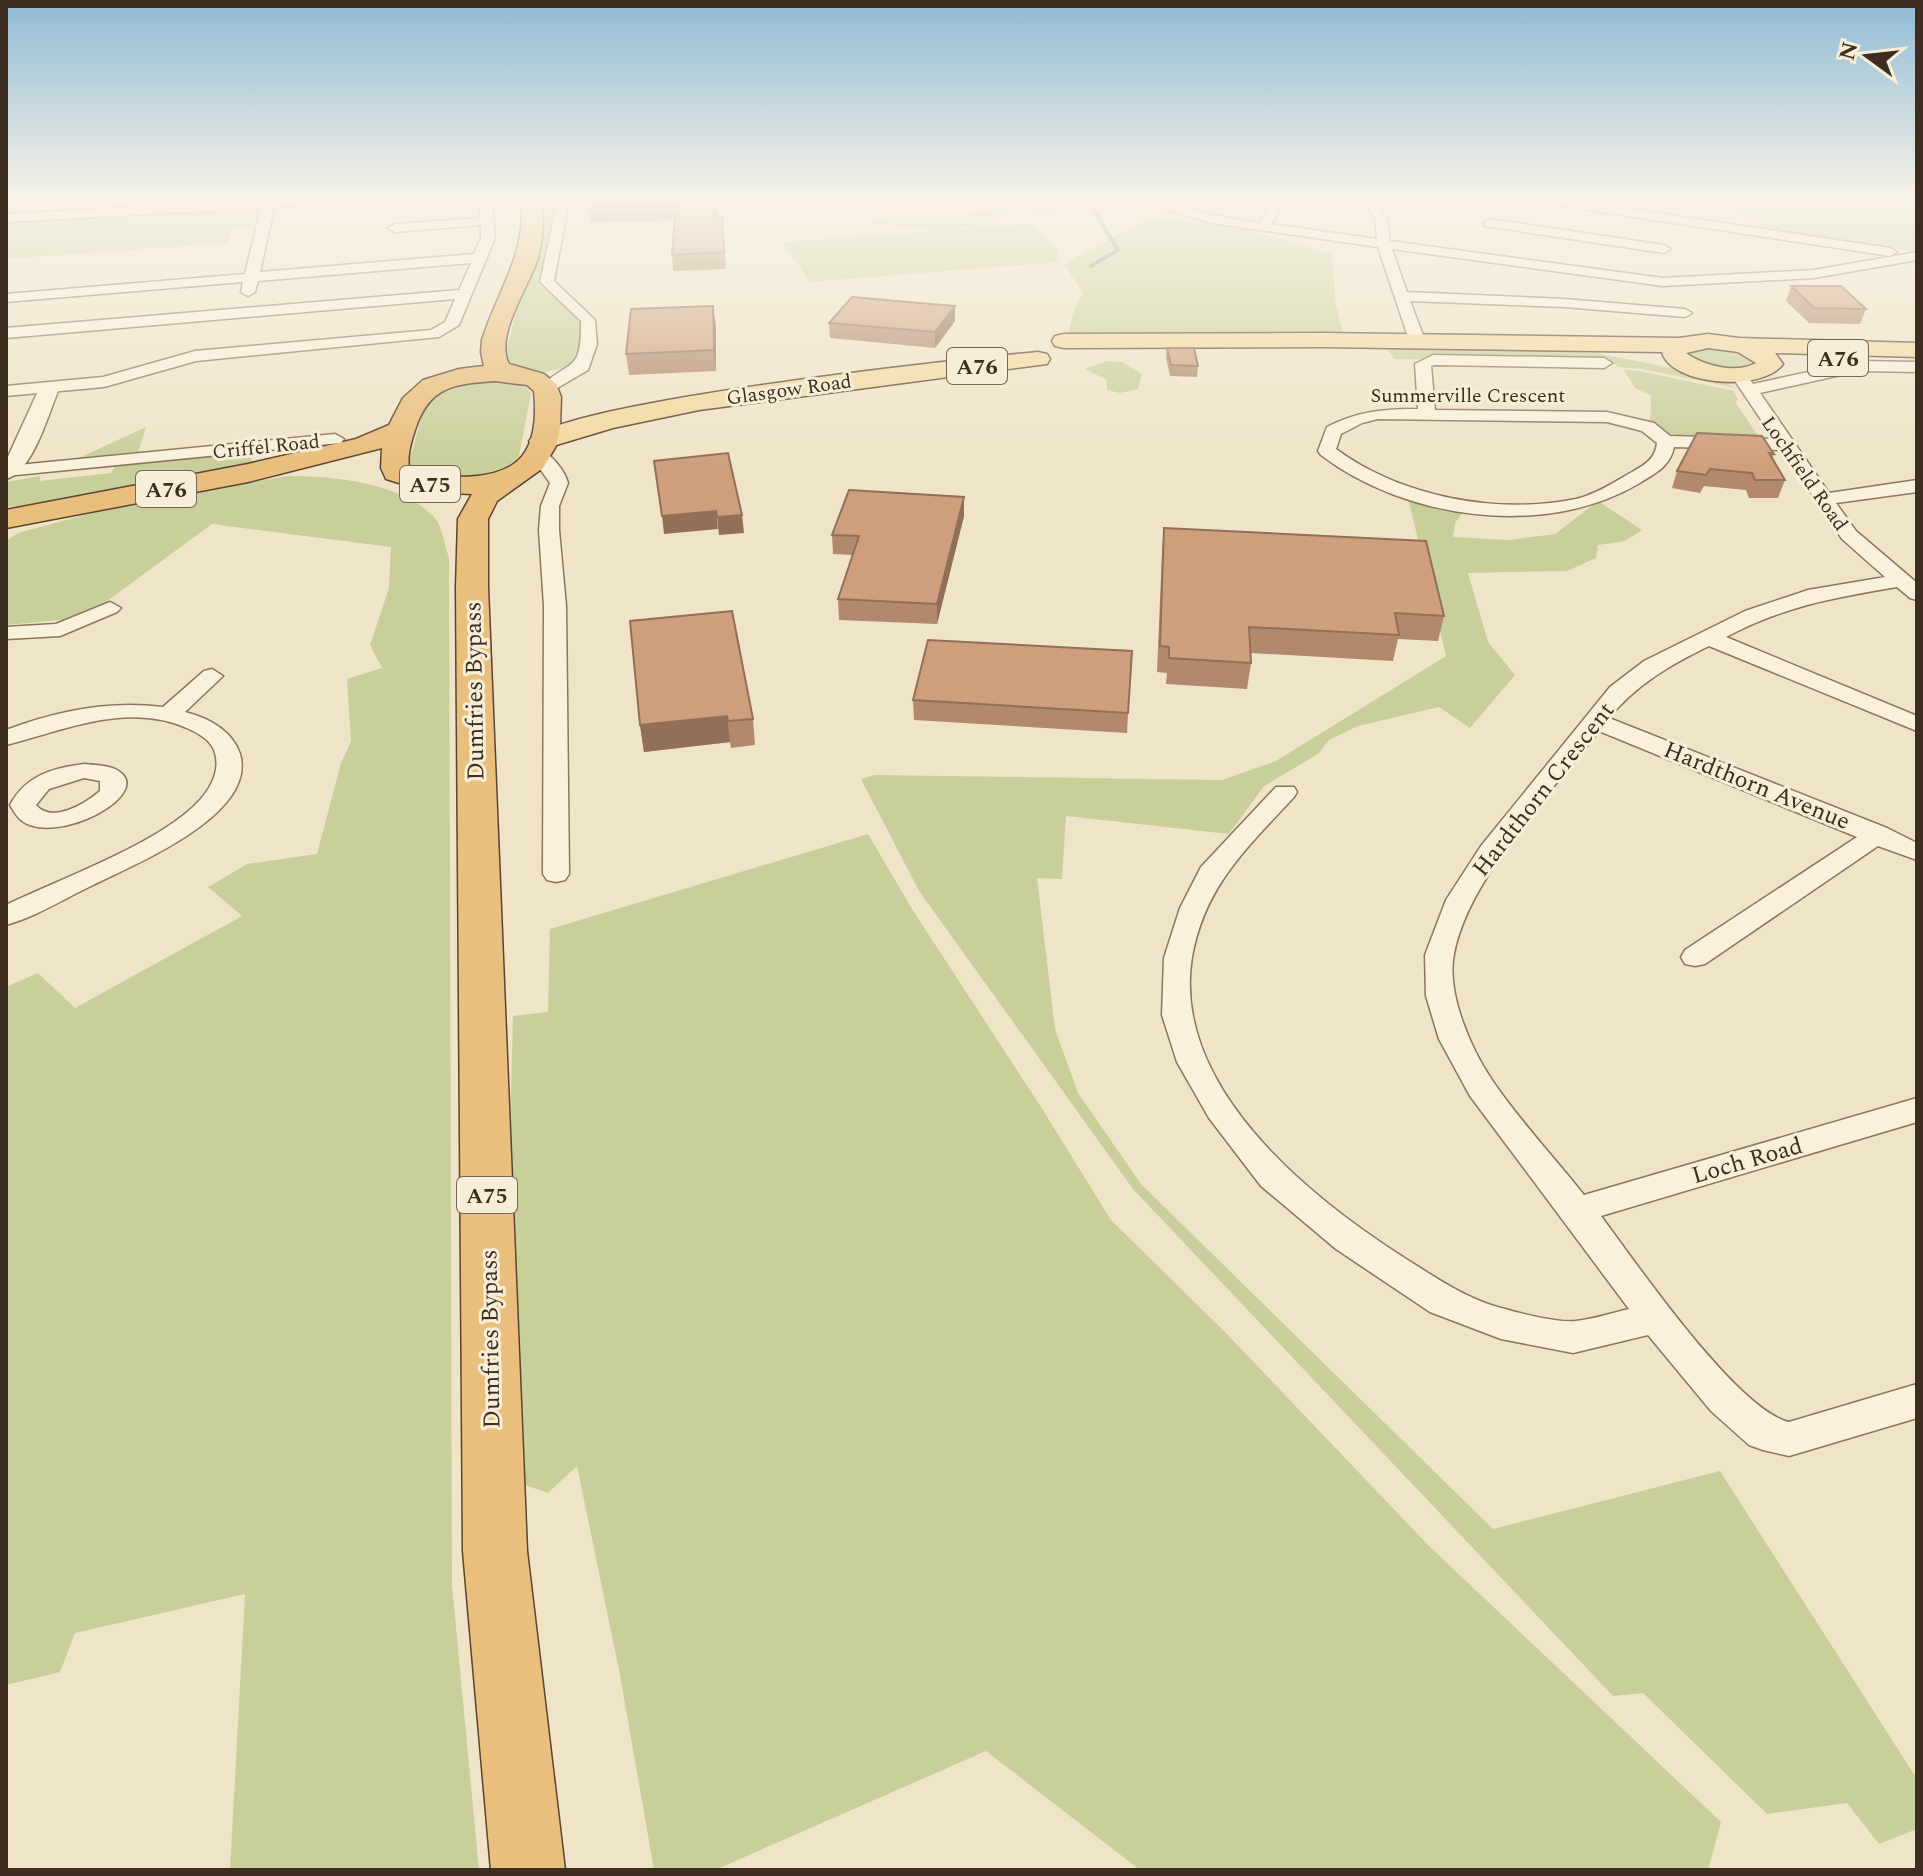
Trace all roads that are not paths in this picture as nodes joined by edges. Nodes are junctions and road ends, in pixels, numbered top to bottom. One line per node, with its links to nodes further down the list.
1 (116, 289): 12 (street)
2 (246, 289): 14 (street)
3 (467, 289): 9 (street)
4 (515, 289): 18 (highway, A75)
5 (554, 289): 29 (street)
6 (1398, 289): 11 (street)
7 (1673, 289): 13 (street)
8 (1757, 289): 10 (street)
9 (465, 294): 14 (street); 25 (street)
10 (1766, 295)
11 (1400, 296): 13 (street); 17 (street)
12 (6, 298)
13 (1685, 313): 16 (street)
14 (235, 326): 15 (street); 25 (street)
15 (6, 333)
16 (1708, 341): 21 (main road, A76); 22 (main road, A76)
17 (1418, 343): 20 (main road, A76); 23 (main road, A76)
18 (492, 344): 33 (highway, A75); 35 (highway)
19 (1016, 344): 23 (main road, A76); 27 (main road, A76); 32 (main road, Glasgow Road / A76)
20 (1573, 345): 21 (main road, A76); 31 (main road, A76)
21 (1679, 345): 31 (main road)
22 (1738, 345): 24 (main road, A76); 34 (main road, A76)
23 (1068, 346): 27 (main road, A76)
24 (1917, 350)
25 (195, 356): 36 (street)
26 (1917, 357): 34 (main road, A76)
27 (1038, 359): 32 (main road, Glasgow Road / A76)
28 (1604, 363): 39 (street)
29 (582, 367): 35 (street); 35 (street)
30 (1917, 367): 34 (street)
31 (1700, 370): 34 (main road, A76)
32 (916, 371): 38 (main road, Glasgow Road / A76)
33 (451, 379): 35 (highway, A75); 41 (highway, A75)
34 (1749, 379): 45 (street, Lochfield Road)
35 (534, 386): 38 (main road, Glasgow Road / A76); 46 (highway)
36 (49, 389): 37 (street); 47 (street)
37 (6, 391)
38 (662, 407): 46 (main road, Glasgow Road / A76)
39 (1427, 414): 40 (street, Summerville Crescent); 44 (street, Summerville Crescent)
40 (1495, 414): 42 (street); 44 (street, Summerville Crescent)
41 (401, 430): 48 (highway, A76); 49 (highway, A75)
42 (1488, 432)
43 (335, 439): 47 (street, Criffel Road)
44 (1666, 441): 45 (street, Summerville Crescent)
45 (1785, 445): 54 (street, Lochfield Road)
46 (541, 448): 50 (highway, A75); 51 (street)
47 (7, 472)
48 (248, 473): 49 (highway, A76); 55 (highway, A76)
49 (396, 473): 52 (highway, A75)
50 (513, 475): 51 (street); 52 (highway, A75); 58 (highway, A75)
51 (559, 483): 71 (street)
52 (433, 485): 58 (highway, A75)
53 (1917, 486): 54 (street)
54 (1823, 499): 59 (street, Lochfield Road)
55 (83, 504): 56 (highway, A76); 57 (highway, A76)
56 (6, 512)
57 (6, 519)
58 (473, 519): 78 (highway, Dumfries Bypass / A75)
59 (1908, 587): 62 (street, Hardthorn Crescent)
60 (110, 608): 61 (street)
61 (6, 633)
62 (1707, 637): 65 (street, Hardthorn Crescent); 66 (street)
63 (212, 676): 64 (street)
64 (168, 714): 67 (street); 72 (street)
65 (1596, 721): 69 (street, Hardthorn Avenue); 75 (street, Hardthorn Crescent)
66 (1917, 724)
67 (7, 737)
68 (1285, 792): 76 (street)
69 (1878, 834): 70 (street, Hardthorn Avenue); 73 (street)
70 (1917, 852)
71 (556, 874)
72 (6, 916)
73 (1695, 957)
74 (1917, 1110): 75 (street, Loch Road)
75 (1577, 1210): 76 (street, Hardthorn Crescent)
76 (1656, 1318): 77 (street, Hardthorn Crescent)
77 (1917, 1401)
78 (528, 1870)

